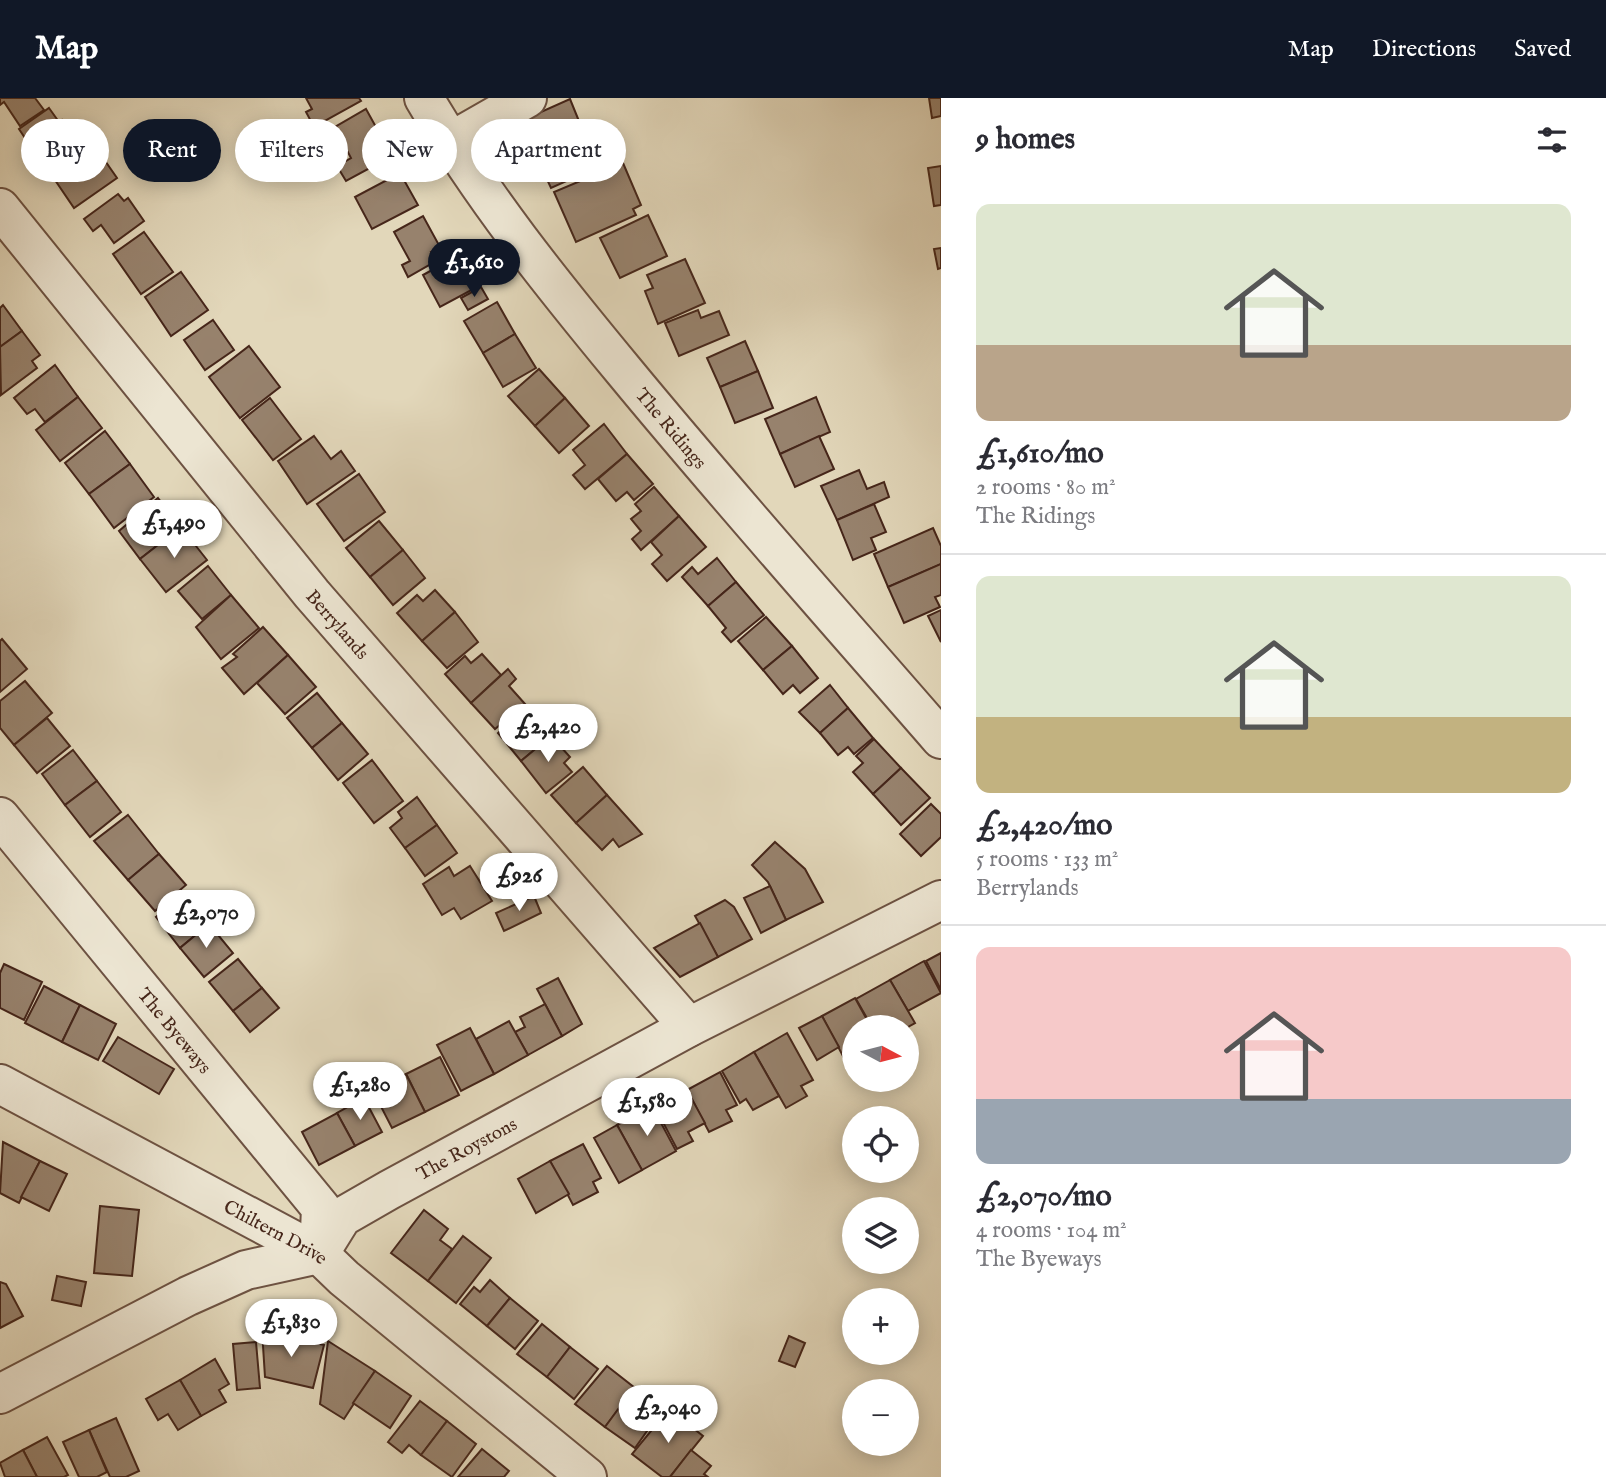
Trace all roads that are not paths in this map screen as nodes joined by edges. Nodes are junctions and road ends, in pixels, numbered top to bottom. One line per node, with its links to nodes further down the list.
1 (425, 98): 3 (street, The Ridings)
2 (527, 98): 4 (street)
3 (437, 119)
4 (457, 138)
5 (457, 152): 7 (street, The Ridings)
6 (0, 208): 10 (street, Berrylands)
7 (941, 739)
8 (0, 817): 12 (street, The Byeways)
9 (941, 900): 10 (street, The Roystons)
10 (689, 1027): 12 (street, The Roystons)
11 (0, 1084): 12 (street, Chiltern Drive)
12 (318, 1254): 13 (street); 14 (street, Chiltern Drive)
13 (0, 1394)
14 (587, 1477)

